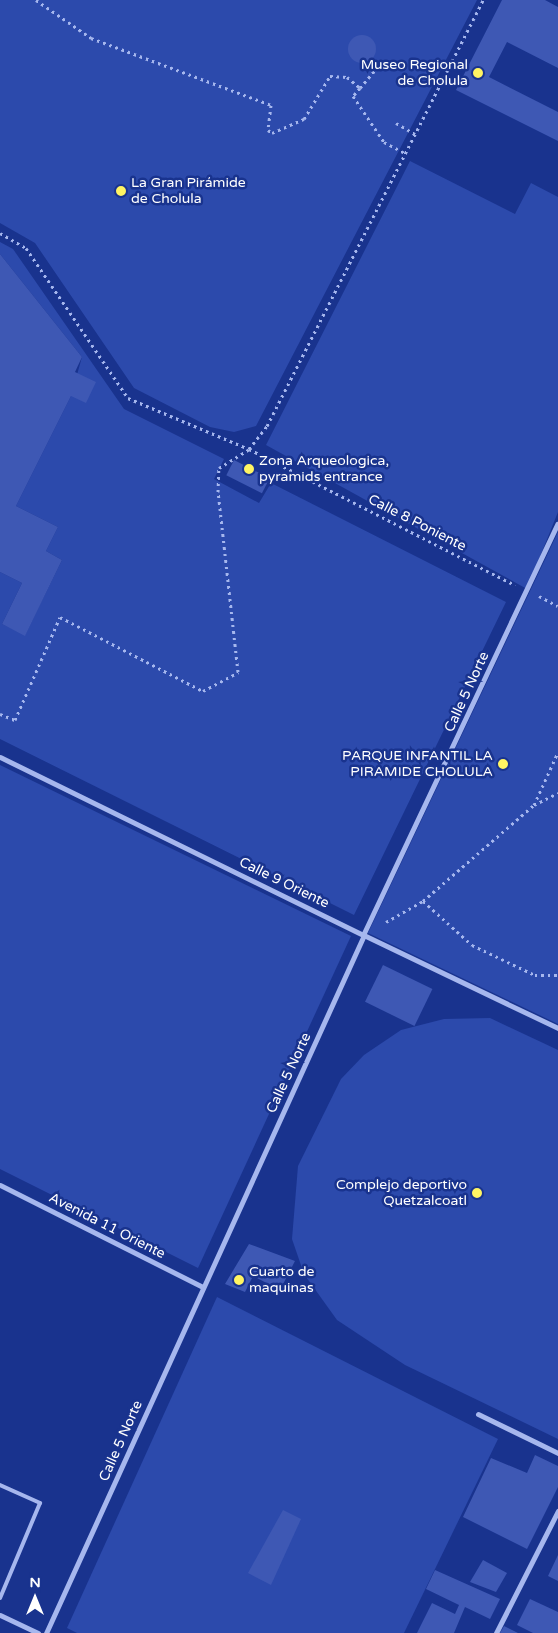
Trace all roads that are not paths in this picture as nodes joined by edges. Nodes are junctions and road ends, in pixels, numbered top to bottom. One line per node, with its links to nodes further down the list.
1 (558, 524): 3 (street, Calle 5 Norte)
2 (0, 757): 3 (street, Calle 9 Oriente)
3 (364, 935): 4 (street, Calle 9 Oriente); 6 (street, Calle 5 Norte)
4 (558, 1028)
5 (0, 1185): 6 (street, Avenida 11 Oriente)
6 (203, 1287): 14 (street, Calle 5 Norte)
7 (478, 1414): 8 (street)
8 (558, 1453)
9 (0, 1485): 11 (lane)
10 (558, 1511): 15 (street)
11 (0, 1598)
12 (0, 1615): 13 (street)
13 (38, 1633)
14 (46, 1633)
15 (496, 1633)

